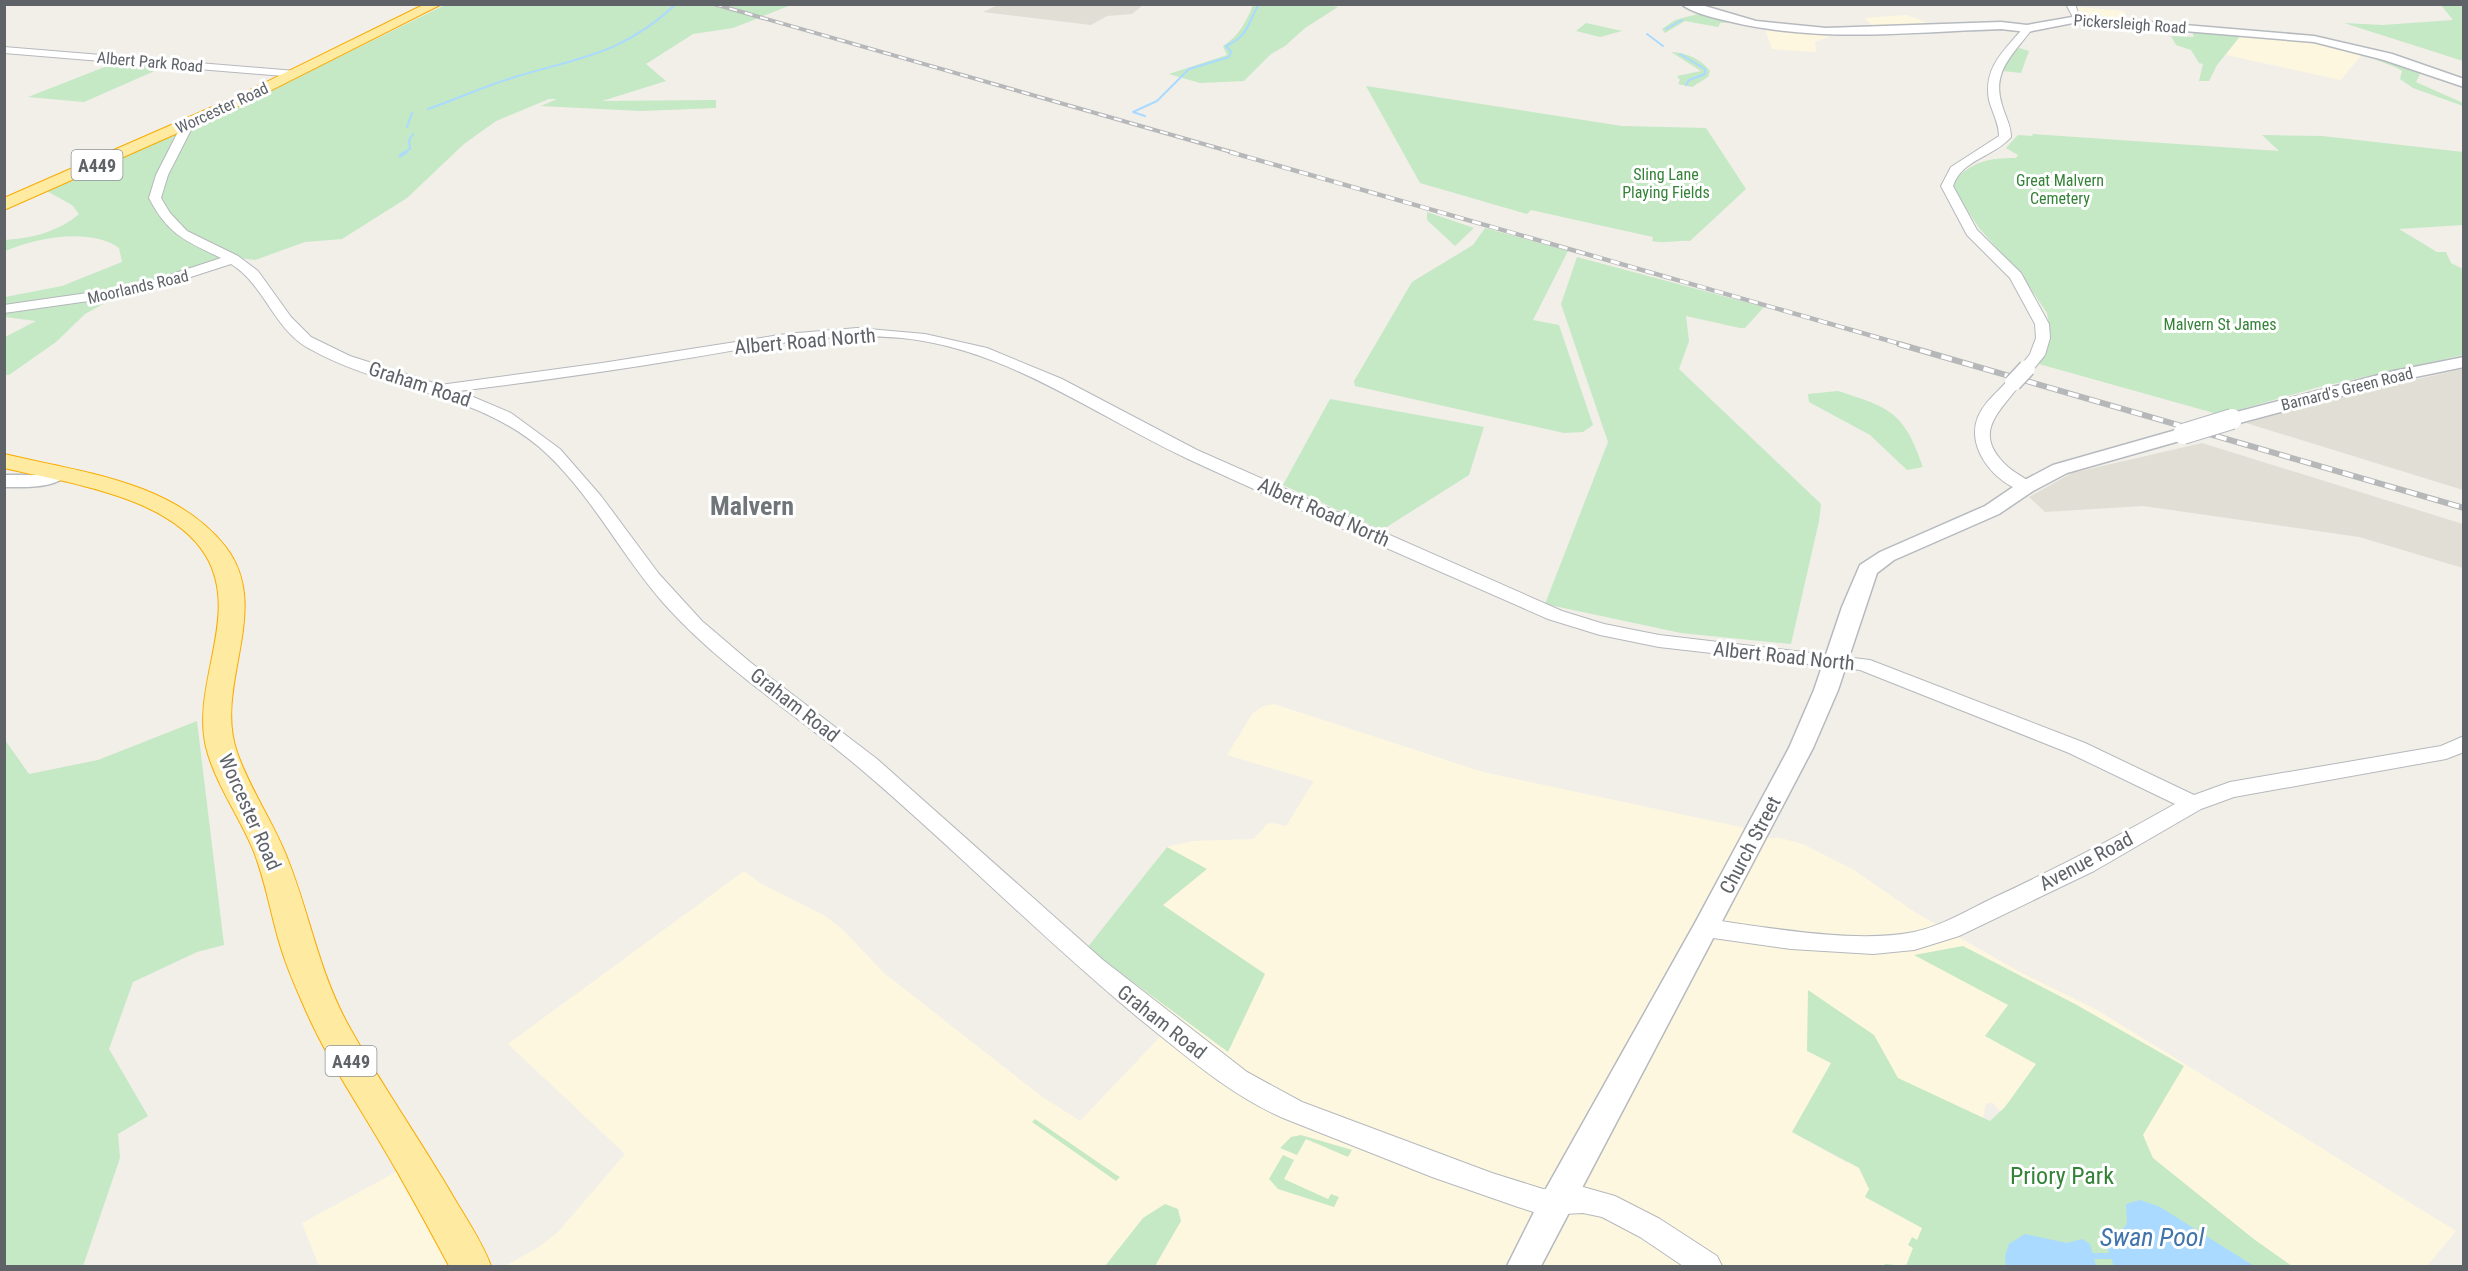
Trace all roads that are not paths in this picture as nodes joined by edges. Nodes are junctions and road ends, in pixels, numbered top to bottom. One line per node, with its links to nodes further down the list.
1 (436, 4): 7 (highway, Worcester Road / A449)
2 (1686, 4): 5 (main road, Pickersleigh Road)
3 (2070, 4): 4 (street)
4 (2078, 19): 5 (main road, Pickersleigh Road); 8 (main road, Pickersleigh Road)
5 (2027, 29): 18 (street, bridge)
6 (4, 50): 7 (street, Albert Park Road)
7 (295, 74): 9 (highway, Worcester Road / A449)
8 (2463, 83)
9 (188, 124): 10 (highway, Worcester Road / A449); 11 (street, Graham Road)
10 (4, 205)
11 (234, 259): 12 (street, Moorlands Road); 14 (street, Graham Road)
12 (4, 309)
13 (2463, 362): 18 (main road, Barnard's Green Road, bridge)
14 (442, 388): 19 (street, Albert Road North); 23 (street, Graham Road)
15 (4, 461): 16 (highway, Worcester Road / A449)
16 (57, 474): 17 (main road); 24 (highway, Worcester Road / A449)
17 (4, 481)
18 (2026, 487): 19 (main road, Church Street)
19 (1836, 662): 21 (street, Albert Road North); 22 (main road, Church Street)
20 (2463, 743): 21 (street, Avenue Road)
21 (2193, 804): 22 (street, Avenue Road)
22 (1706, 928): 23 (main road, Church Street)
23 (1555, 1203): 25 (main road, Church Street); 26 (street, Graham Road)
24 (471, 1266)
25 (1524, 1266)
26 (1707, 1266)

